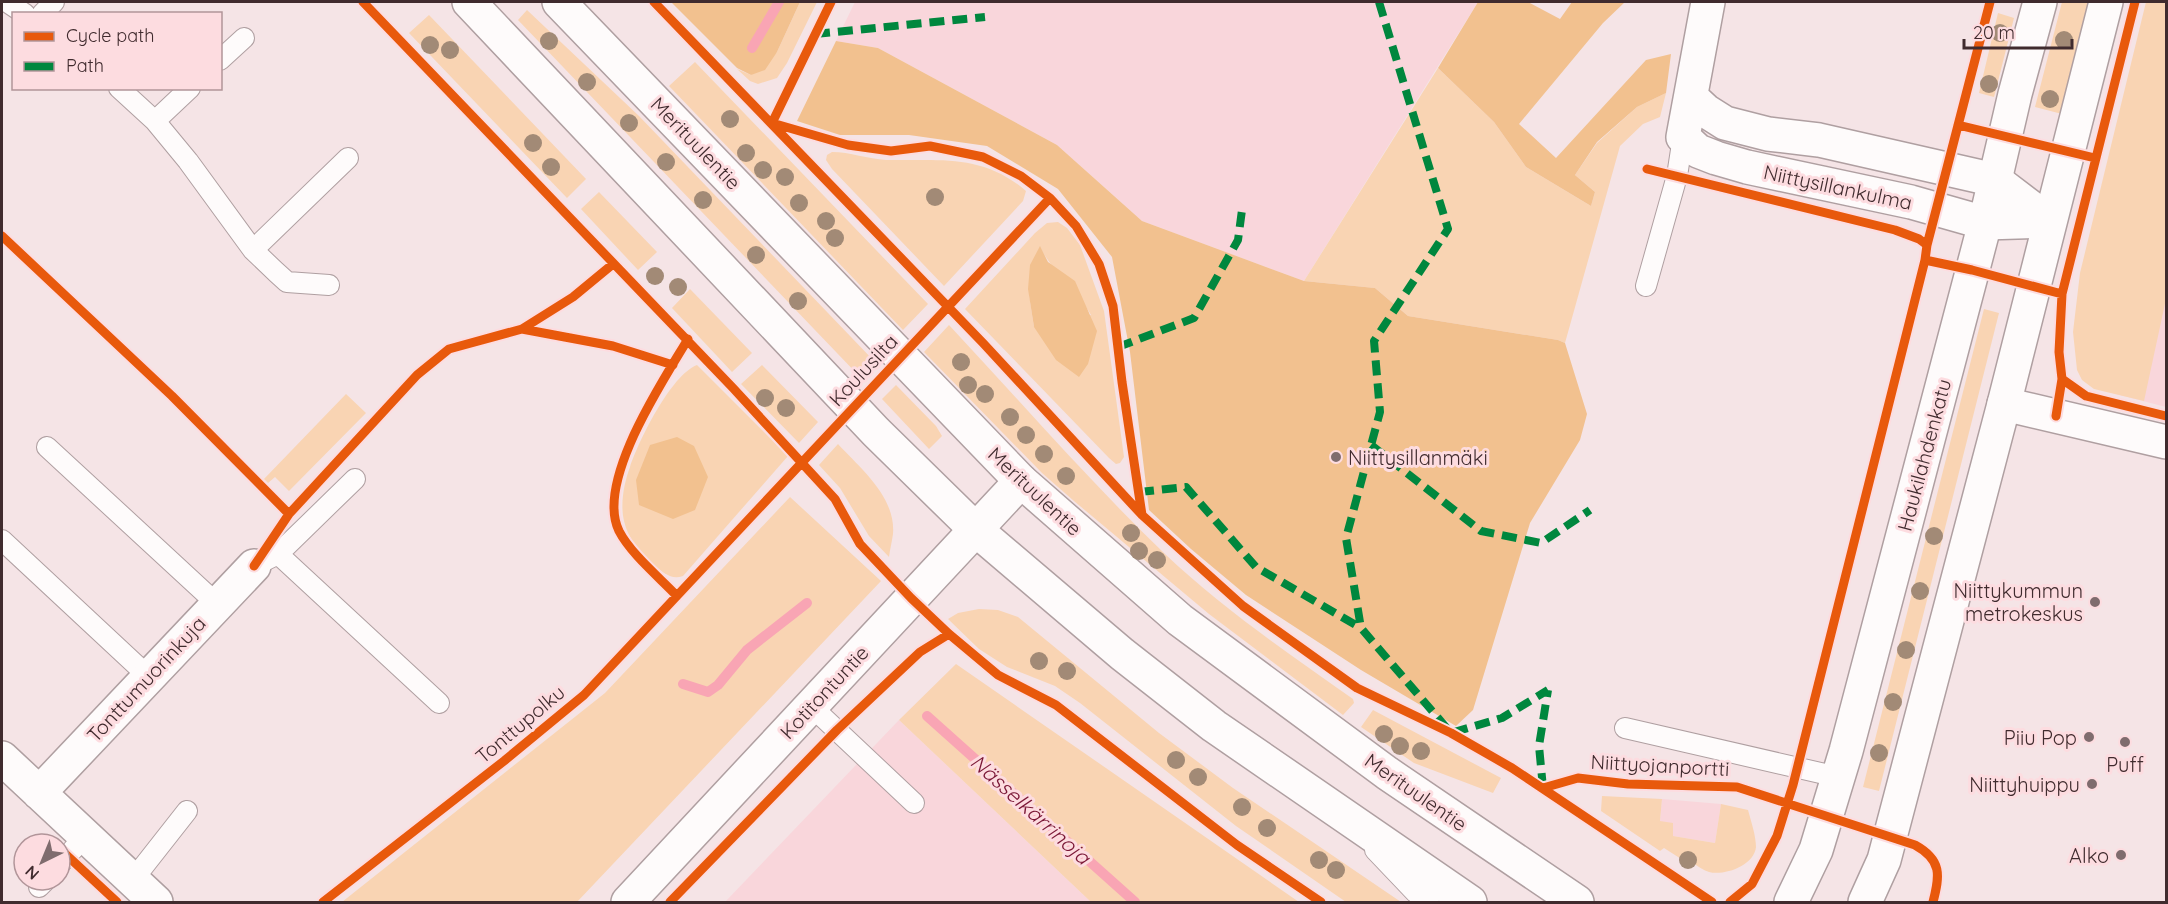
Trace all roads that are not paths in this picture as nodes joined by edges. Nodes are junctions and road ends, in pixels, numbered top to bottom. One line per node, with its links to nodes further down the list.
1 (7, 2): 7 (lane)
2 (469, 2): 27 (main road)
3 (560, 2): 26 (main road, Merituulentie)
4 (1708, 2): 12 (main road)
5 (2040, 2): 16 (main road, Haukilahdenkatu)
6 (2106, 2): 17 (main road)
7 (23, 12)
8 (244, 38): 9 (lane)
9 (222, 58)
10 (121, 90): 13 (lane)
11 (188, 90): 13 (lane)
12 (1691, 97): 14 (main road); 16 (main road, Niittysillankulma)
13 (155, 121): 19 (lane)
14 (1683, 137): 18 (main road, Niittysillankulma); 21 (lane)
15 (348, 158): 19 (lane)
16 (1995, 180): 17 (main road, Niittysillankulma); 18 (main road, Haukilahdenkatu)
17 (2049, 221): 18 (main road, Niittysillankulma); 22 (main road)
18 (1985, 223): 36 (main road, Haukilahdenkatu)
19 (253, 250): 20 (lane)
20 (329, 285)
21 (1646, 286)
22 (2004, 404): 23 (main road); 50 (main road)
23 (2166, 442)
24 (47, 447): 30 (lane)
25 (355, 479): 29 (lane)
26 (1021, 482): 27 (main road, Kotitontuntie); 48 (main road, Merituulentie)
27 (975, 529): 33 (main road, Kotitontuntie); 40 (main road)
28 (2, 540): 31 (lane)
29 (266, 560): 30 (main road, Tonttumuorinkuja); 32 (lane)
30 (217, 604): 31 (main road, Tonttumuorinkuja)
31 (149, 677): 37 (main road, Tonttumuorinkuja)
32 (438, 703)
33 (811, 706): 38 (lane); 45 (main road, Kotitontuntie)
34 (1625, 728): 36 (lane)
35 (2, 758): 37 (main road)
36 (1838, 777): 49 (main road, Haukilahdenkatu)
37 (39, 793): 41 (main road)
38 (914, 803)
39 (187, 811): 43 (lane)
40 (1342, 816): 46 (lane); 47 (main road)
41 (85, 836): 42 (lane); 43 (main road)
42 (72, 851)
43 (132, 881): 44 (main road)
44 (156, 903)
45 (628, 903)
46 (1429, 903)
47 (1470, 903)
48 (1577, 903)
49 (1791, 903)
50 (1865, 903)

